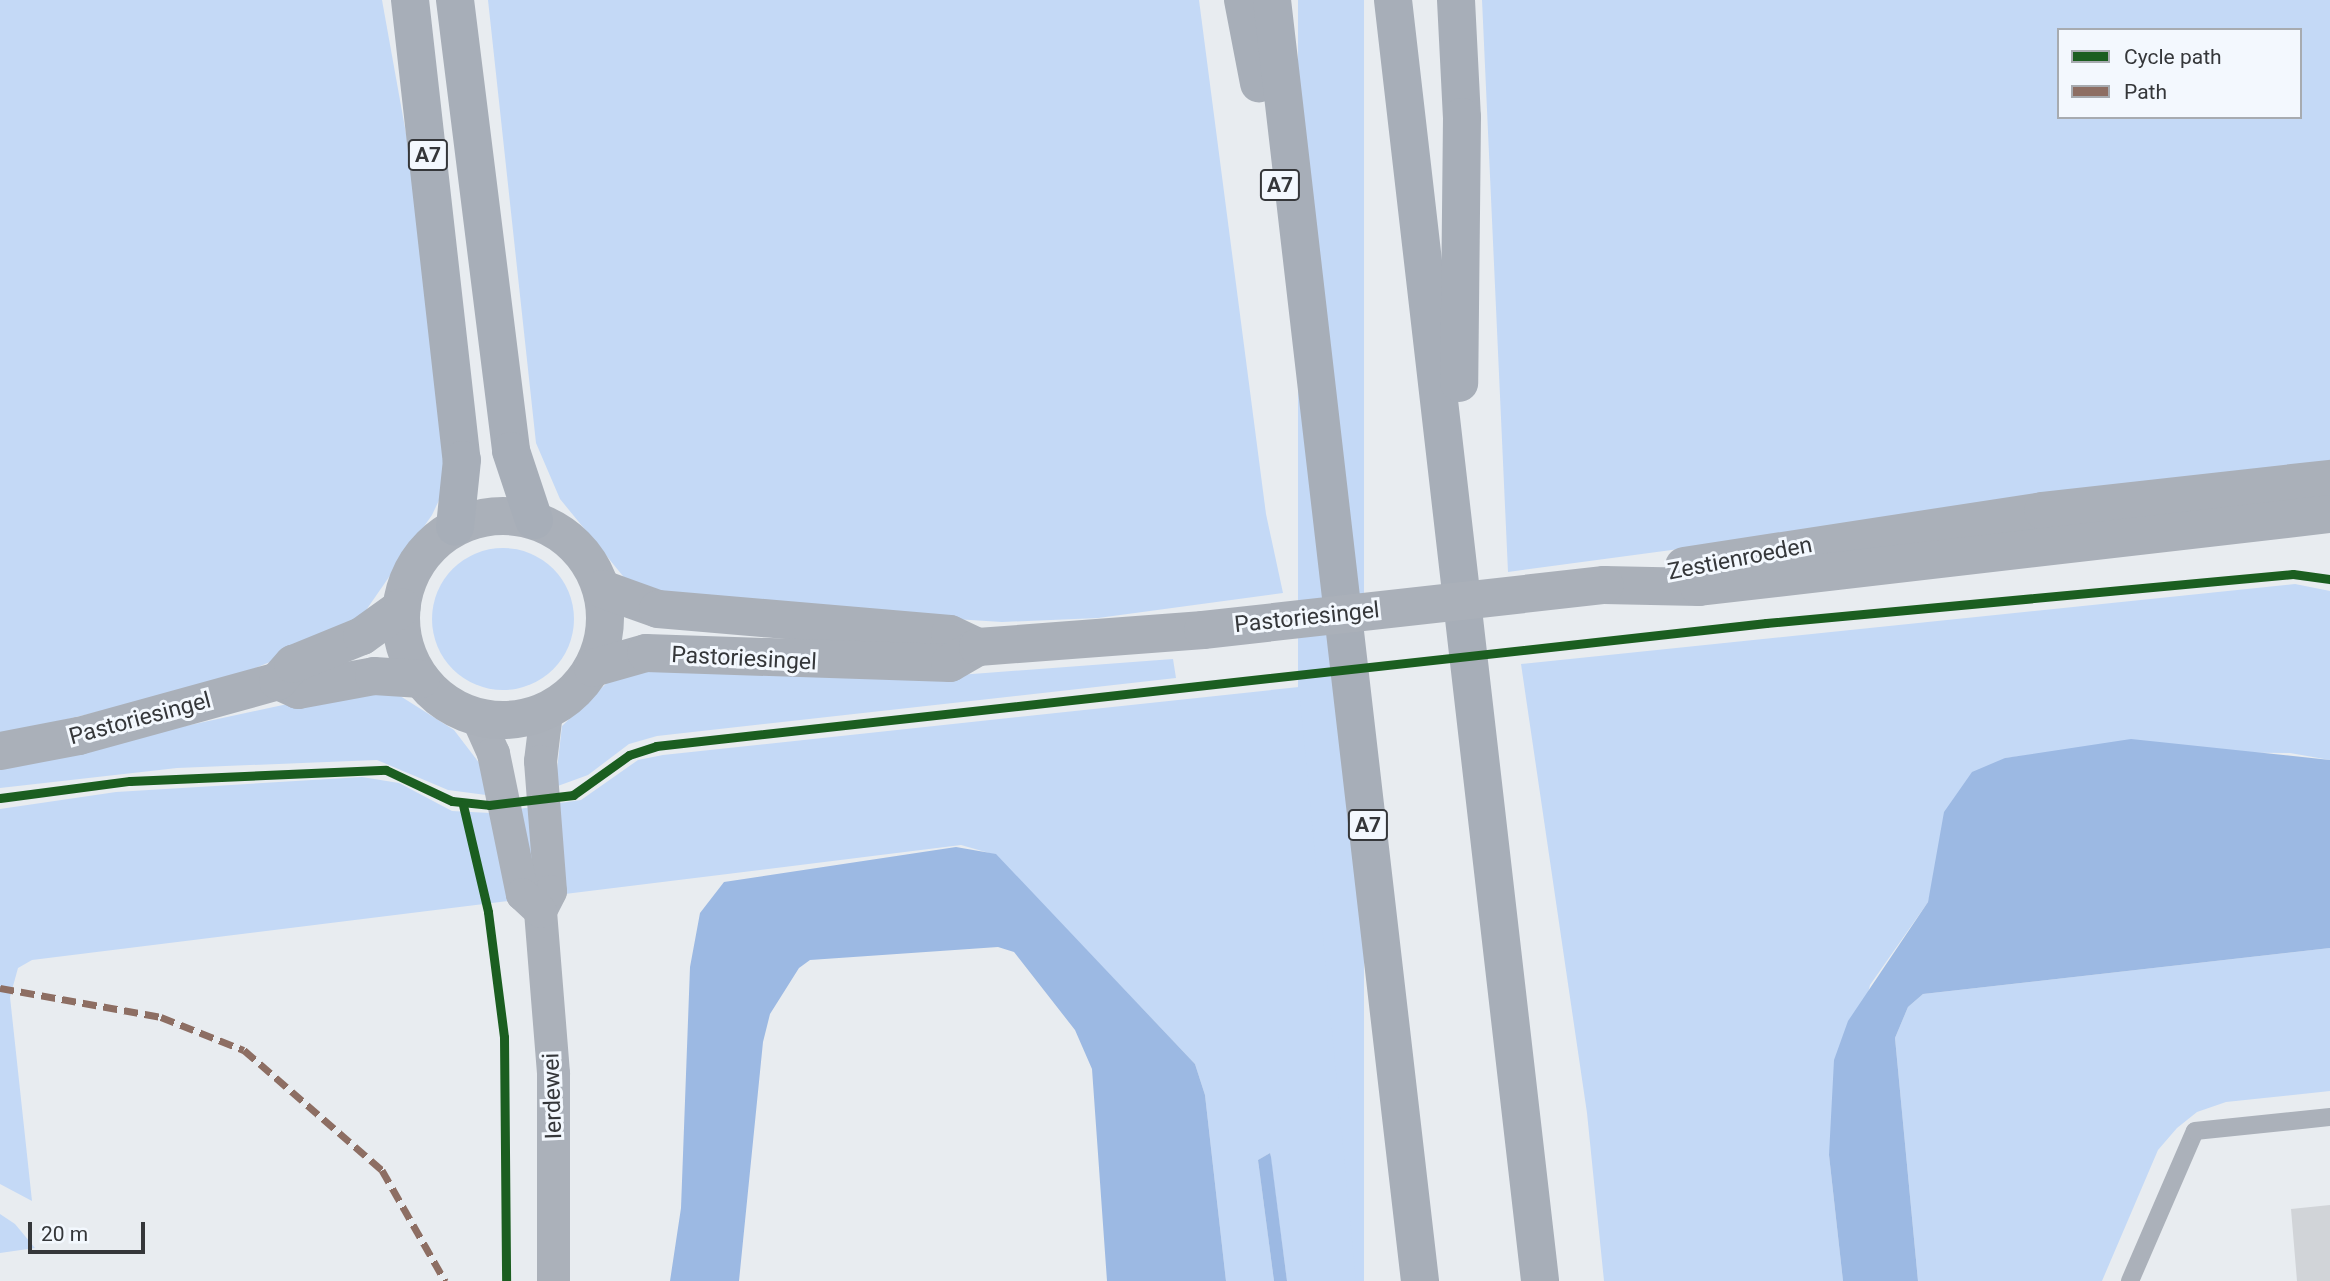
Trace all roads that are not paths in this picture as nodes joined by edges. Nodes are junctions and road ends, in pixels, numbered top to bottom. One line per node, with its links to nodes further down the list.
1 (410, 0): 11 (highway, A7)
2 (455, 0): 10 (highway, A7)
3 (1242, 0): 7 (highway, A7)
4 (1272, 0): 7 (highway, A7)
5 (1393, 0): 12 (highway)
6 (1455, 0): 12 (highway)
7 (1317, 370): 28 (highway, A7)
8 (2330, 479): 15 (main road, Zestienroeden)
9 (2330, 514): 13 (main road, Zestienroeden)
10 (534, 520): 11 (main road); 16 (main road)
11 (455, 527): 17 (main road)
12 (1457, 537): 29 (highway)
13 (2140, 540): 14 (main road); 15 (main road, Zestienroeden)
14 (2330, 540)
15 (1620, 584): 18 (main road, Pastoriesingel, bridge)
16 (602, 589): 18 (main road, Pastoriesingel); 19 (main road)
17 (402, 607): 20 (main road); 21 (main road, Pastoriesingel)
18 (978, 647): 19 (main road, Pastoriesingel)
19 (593, 668): 22 (main road)
20 (421, 679): 21 (main road, Pastoriesingel); 23 (main road)
21 (278, 681): 24 (main road, Pastoriesingel)
22 (546, 712): 23 (main road); 25 (street, Ierdewei)
23 (477, 717): 25 (street)
24 (0, 751)
25 (540, 911): 27 (street, Ierdewei)
26 (2330, 1117): 30 (lane)
27 (553, 1281)
28 (1420, 1281)
29 (1540, 1281)
30 (2130, 1281)

